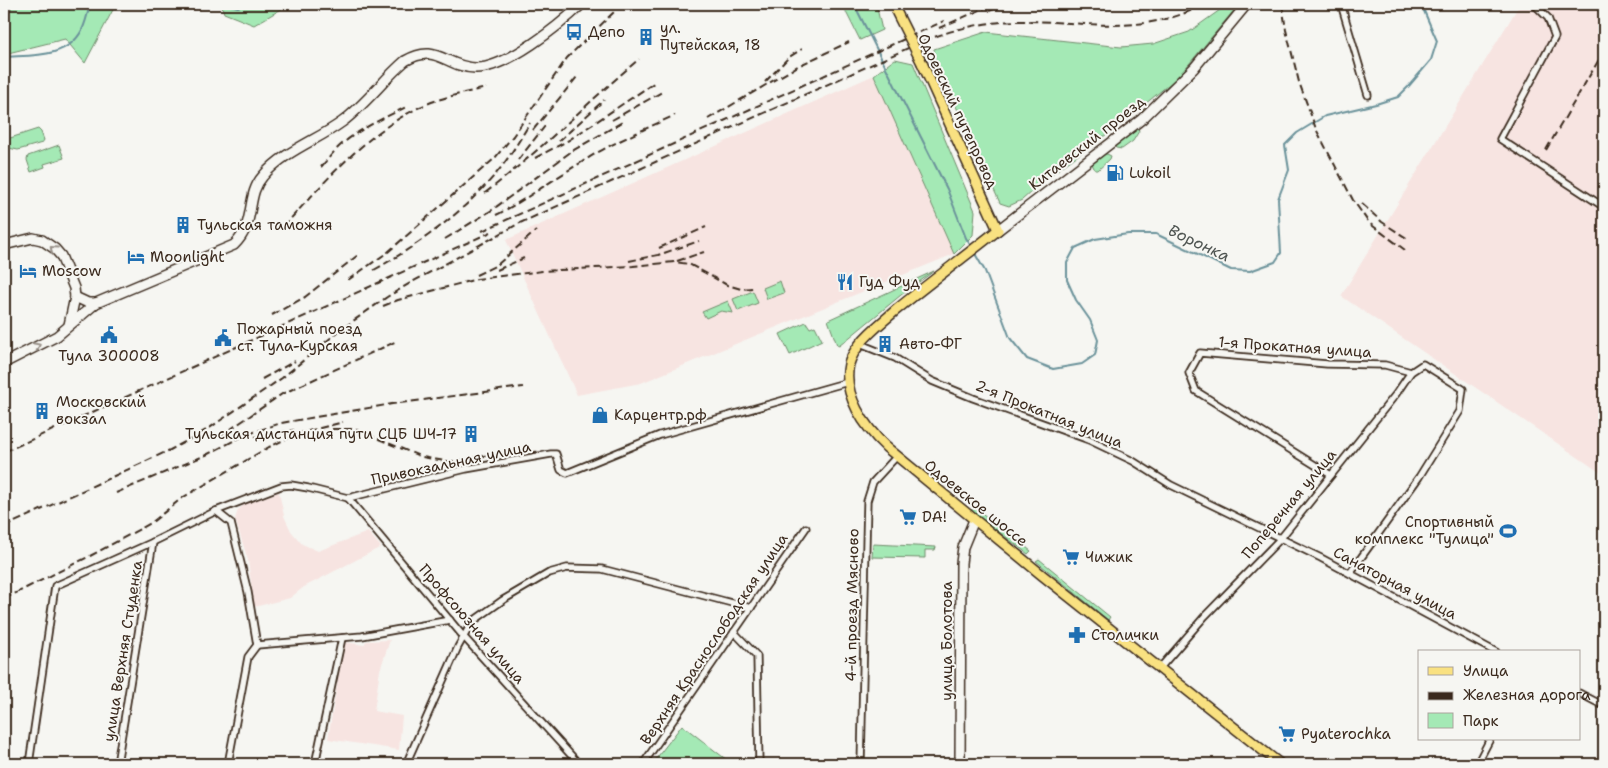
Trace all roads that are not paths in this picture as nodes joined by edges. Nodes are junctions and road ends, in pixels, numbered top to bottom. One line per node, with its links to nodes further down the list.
1 (582, 4): 11 (street)
2 (1247, 4): 8 (street, Китаевский проезд)
3 (1341, 4): 6 (street)
4 (1534, 4): 7 (street)
5 (895, 7): 8 (main road, Одоевский путепровод, bridge)
6 (1368, 94)
7 (1604, 207)
8 (998, 230): 13 (main road)
9 (4, 245): 10 (street, one-way to 9)
10 (75, 297): 11 (street); 12 (street)
11 (96, 304): 12 (street)
12 (69, 326): 14 (street, one-way to 12)
13 (860, 344): 16 (main road); 23 (street, 2-я Прокатная улица)
14 (4, 363)
15 (1411, 372): 18 (street, Поперечная улица); 18 (street, 1-я Прокатная улица); 25 (street)
16 (848, 382): 17 (main road, Одоевское шоссе); 19 (street, Привокзальная улица)
17 (897, 456): 21 (main road, Одоевское шоссе); 45 (street, 4-й проезд Мясново)
18 (1331, 475): 23 (street, Поперечная улица)
19 (348, 498): 20 (street, Привокзальная улица); 27 (street, Профсоюзная улица)
20 (216, 511): 24 (street, Привокзальная улица); 31 (street)
21 (974, 520): 33 (main road, Одоевское шоссе); 46 (street, улица Болотова)
22 (806, 528): 26 (street, Верхняя Краснослободская улица)
23 (1281, 538): 25 (street, Санаторная улица); 33 (street, Поперечная улица)
24 (154, 542): 37 (street, Привокзальная улица); 38 (street, улица Верхняя Cтуденка)
25 (1350, 573): 32 (street, Санаторная улица)
26 (751, 608): 28 (street, Верхняя Краснослободская улица); 29 (street)
27 (450, 620): 29 (street, Профсоюзная улица); 30 (street)
28 (734, 632): 43 (street, Верхняя Краснослободская улица); 44 (street)
29 (463, 636): 41 (street); 42 (street, Профсоюзная улица)
30 (342, 638): 31 (street); 40 (street)
31 (256, 645): 39 (street)
32 (1492, 650)
33 (1159, 669): 47 (main road, Одоевское шоссе)
34 (1580, 694): 35 (street)
35 (1604, 706)
36 (1489, 740): 48 (street)
37 (29, 764)
38 (117, 764)
39 (228, 764)
40 (315, 764)
41 (406, 764)
42 (579, 764)
43 (643, 764)
44 (759, 764)
45 (861, 764)
46 (960, 764)
47 (1280, 764)
48 (1477, 764)

